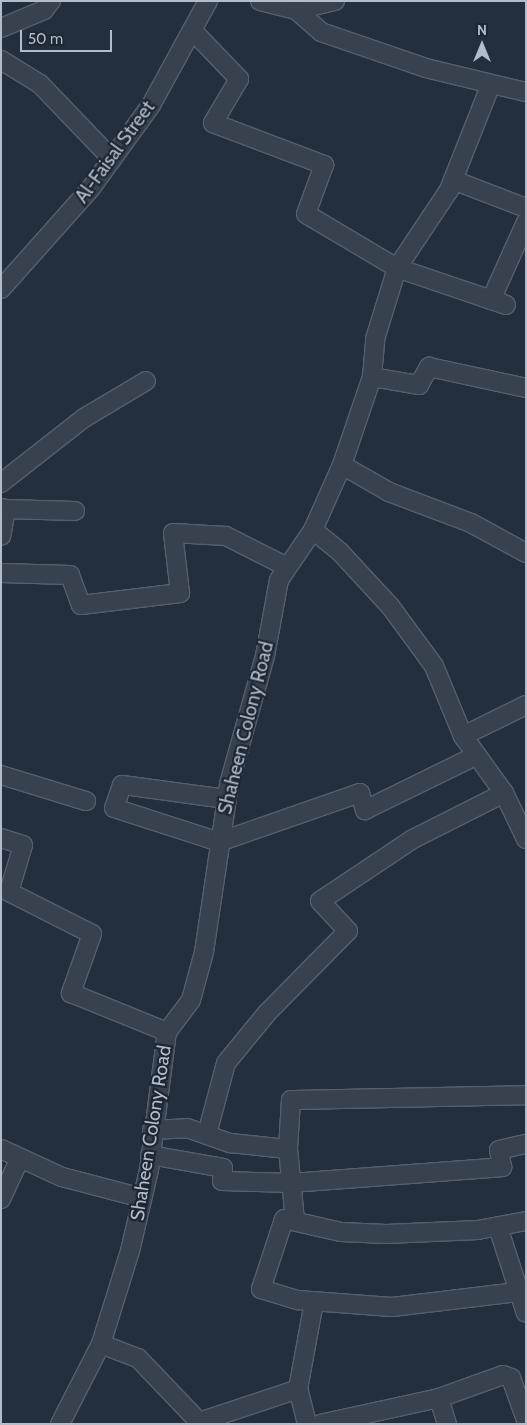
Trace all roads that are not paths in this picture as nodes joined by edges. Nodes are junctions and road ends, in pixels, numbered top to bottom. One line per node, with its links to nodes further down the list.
1 (51, 1): 6 (street)
2 (208, 1): 7 (street, Al-Faisal Street)
3 (260, 1): 5 (street)
4 (335, 1): 5 (street)
5 (296, 10): 9 (street)
6 (1, 28)
7 (192, 30): 11 (street, Al-Faisal Street); 15 (street)
8 (1, 60): 11 (street)
9 (491, 84): 10 (street); 12 (street, Shaheen Colony Road)
10 (526, 92)
11 (112, 159): 16 (street, Al-Faisal Street)
12 (453, 180): 13 (street); 15 (street, Shaheen Colony Road)
13 (526, 208)
14 (526, 222): 15 (street)
15 (397, 268): 17 (street, Shaheen Colony Road)
16 (1, 290)
17 (372, 377): 19 (street); 20 (street, Shaheen Colony Road)
18 (146, 381): 21 (street)
19 (526, 388)
20 (342, 465): 24 (street, Shaheen Colony Road); 26 (street)
21 (1, 483)
22 (3, 509): 23 (street); 25 (street)
23 (75, 511)
24 (313, 530): 27 (street, Shaheen Colony Road); 30 (street)
25 (1, 536)
26 (526, 553)
27 (287, 567): 28 (street); 34 (street, Shaheen Colony Road)
28 (1, 573)
29 (526, 705): 30 (street)
30 (463, 736): 31 (street)
31 (475, 756): 33 (street); 38 (street)
32 (1, 775): 35 (street)
33 (504, 793): 37 (street); 42 (street)
34 (226, 798): 38 (street, Shaheen Colony Road); 38 (street)
35 (86, 800)
36 (1, 838): 39 (street)
37 (526, 839)
38 (219, 842): 39 (street, Shaheen Colony Road)
39 (167, 1032): 41 (street, Shaheen Colony Road)
40 (526, 1095): 45 (street)
41 (152, 1130): 42 (street); 46 (street, Shaheen Colony Road)
42 (206, 1134): 45 (street)
43 (526, 1144): 48 (street)
44 (1, 1149): 47 (street)
45 (288, 1149): 48 (street)
46 (150, 1155): 48 (street); 49 (street, Shaheen Colony Road)
47 (20, 1158): 49 (street); 50 (street)
48 (291, 1182): 51 (street)
49 (142, 1198): 57 (street, Shaheen Colony Road)
50 (1, 1199)
51 (294, 1221): 53 (street); 55 (street)
52 (526, 1221): 53 (street)
53 (498, 1227): 54 (street)
54 (522, 1292): 55 (street); 56 (street)
55 (314, 1302): 58 (street)
56 (526, 1313)
57 (101, 1344): 61 (street); 62 (street, Shaheen Colony Road)
58 (298, 1389): 61 (street); 63 (street)
59 (439, 1398): 60 (street); 64 (street); 65 (street)
60 (526, 1420)
61 (200, 1423)
62 (60, 1424)
63 (307, 1424)
64 (320, 1424)
65 (447, 1424)

